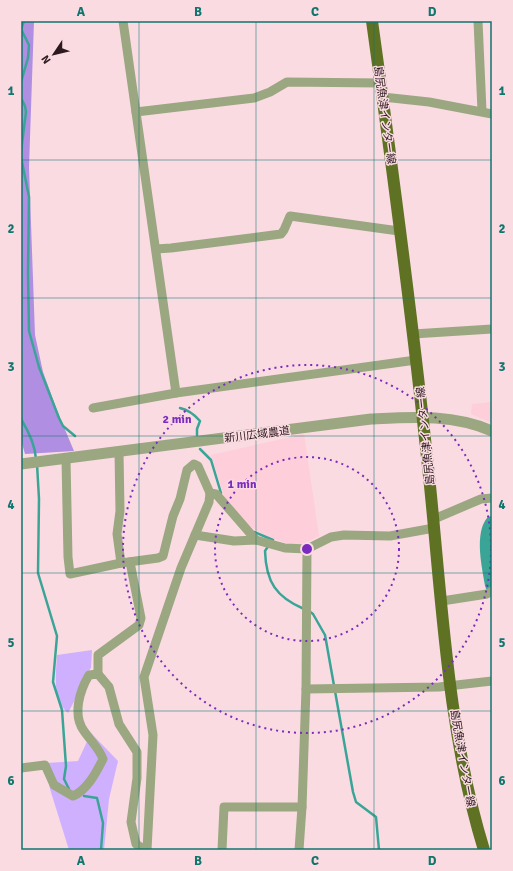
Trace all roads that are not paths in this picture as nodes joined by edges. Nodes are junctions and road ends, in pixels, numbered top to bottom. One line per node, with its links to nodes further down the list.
1 (123, 21): 7 (street)
2 (372, 21): 4 (main road, 島尻魚津インター線)
3 (478, 21): 6 (street)
4 (380, 82): 5 (main road, 島尻魚津インター線); 7 (street)
5 (383, 96): 6 (street); 9 (main road, 島尻魚津インター線)
6 (482, 111): 8 (street)
7 (136, 112): 10 (street)
8 (492, 114)
9 (399, 230): 10 (street); 12 (main road, 島尻魚津インター線)
10 (156, 249): 14 (street)
11 (492, 329): 12 (street)
12 (413, 334): 13 (main road, 島尻魚津インター線)
13 (416, 360): 14 (street); 16 (main road, 島尻魚津インター線)
14 (176, 393): 15 (street)
15 (93, 408)
16 (423, 416): 17 (street, 新川広域農道); 18 (street, 新川広域農道); 23 (main road, 島尻魚津インター線)
17 (492, 431)
18 (119, 452): 19 (street, 新川広域農道); 27 (street)
19 (66, 459): 20 (street, 新川広域農道); 27 (street)
20 (31, 463)
21 (210, 493): 24 (street); 25 (street); 27 (street)
22 (492, 498): 23 (street)
23 (434, 524): 26 (street); 29 (main road, 島尻魚津インター線)
24 (195, 535): 25 (street); 36 (street)
25 (256, 540): 26 (street)
26 (307, 549): 33 (street)
27 (125, 562): 30 (street)
28 (492, 591): 29 (street)
29 (442, 601): 32 (main road, 島尻魚津インター線)
30 (98, 674): 34 (street); 36 (street)
31 (492, 681): 32 (street)
32 (452, 686): 33 (street); 39 (main road, 島尻魚津インター線)
33 (306, 689): 35 (street)
34 (21, 768)
35 (302, 807): 37 (street); 38 (street)
36 (146, 850)
37 (222, 850)
38 (299, 850)
39 (484, 850)

